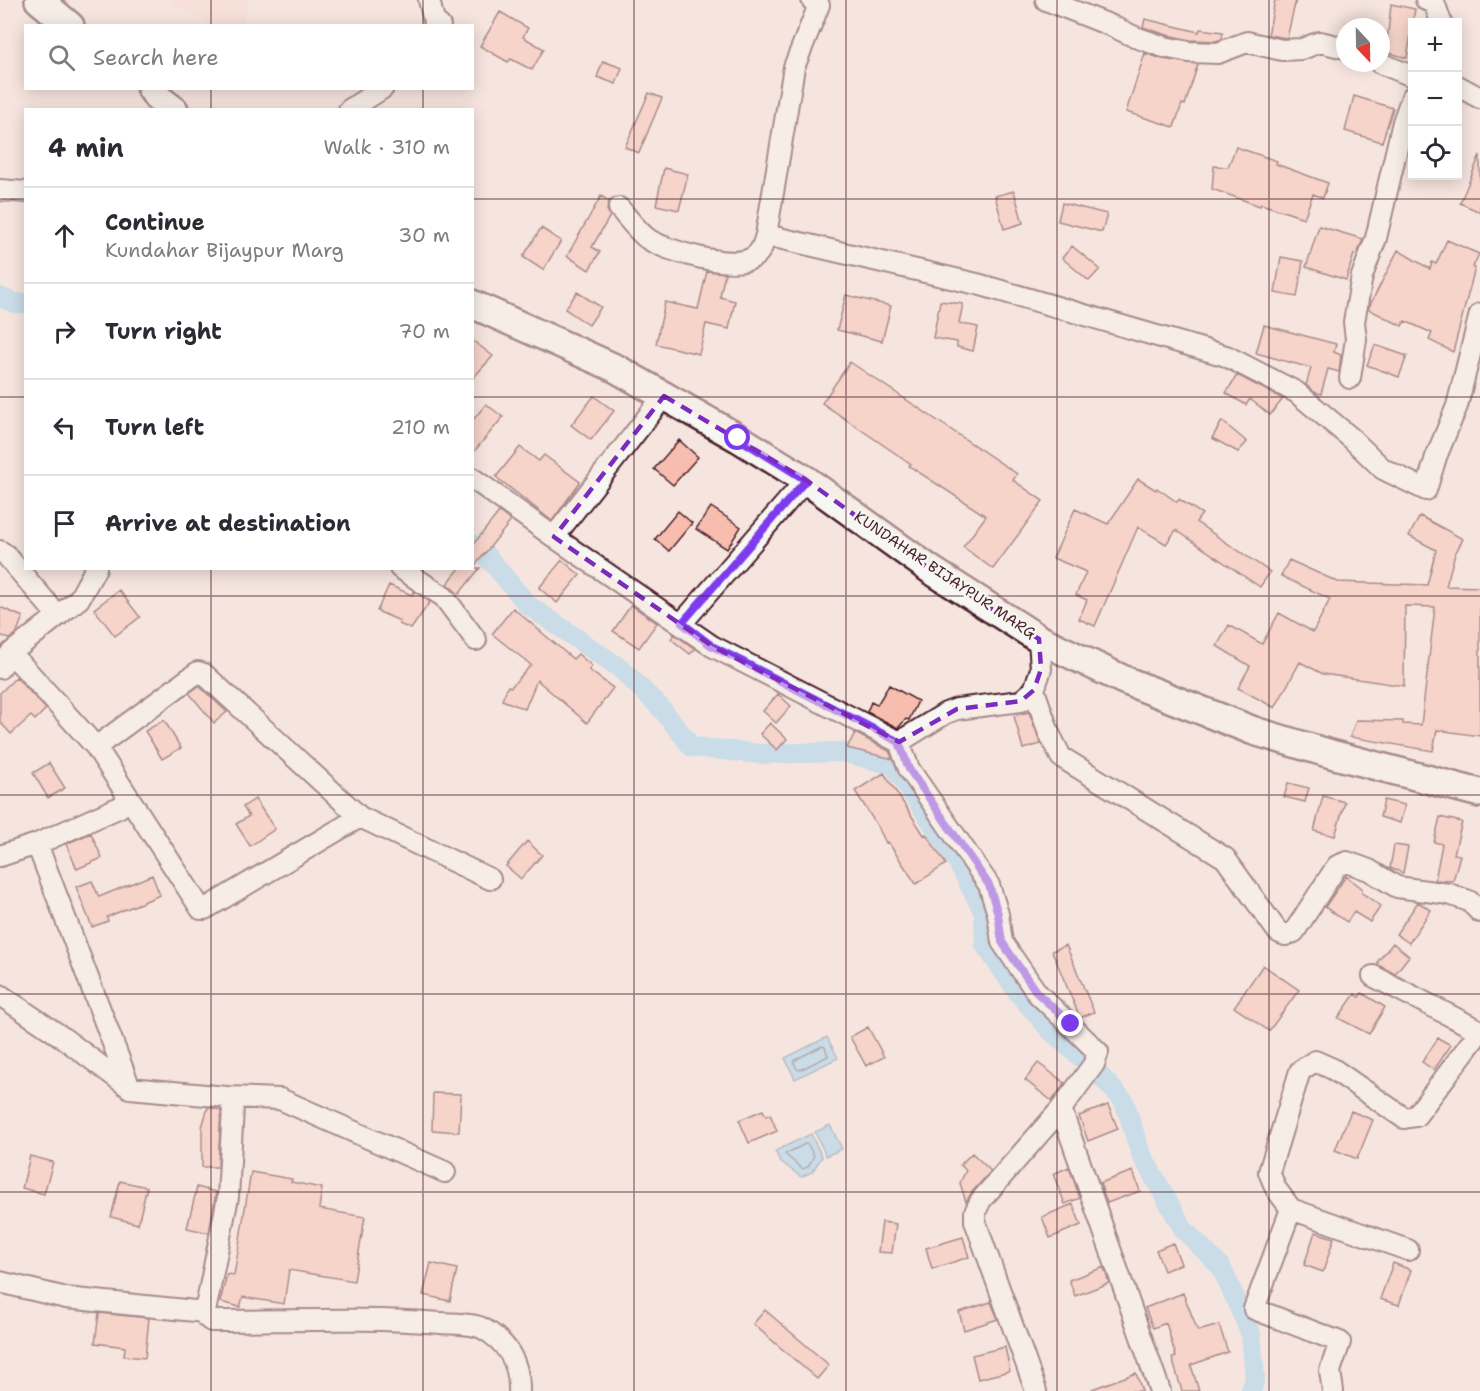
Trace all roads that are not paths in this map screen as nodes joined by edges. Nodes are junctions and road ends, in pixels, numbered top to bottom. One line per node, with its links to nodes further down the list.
1 (39, 0): 7 (main road)
2 (429, 0): 8 (street)
3 (812, 0): 22 (street)
4 (1046, 0): 9 (street)
5 (1426, 0): 6 (street)
6 (1440, 18)
7 (68, 24)
8 (438, 24)
9 (1336, 46)
10 (1390, 67): 11 (street)
11 (1408, 74)
12 (1462, 88): 15 (street)
13 (152, 90): 16 (main road)
14 (380, 90): 17 (street)
15 (1480, 98)
16 (171, 108)
17 (352, 108)
18 (1408, 109): 25 (street)
19 (0, 190): 20 (street)
20 (24, 192)
21 (619, 208): 22 (street)
22 (766, 235): 24 (street)
23 (474, 305): 26 (main road, KUNDAHAR BIJAYPUR MARG)
24 (1480, 314)
25 (1350, 378)
26 (664, 396): 28 (main road, KUNDAHAR BIJAYPUR MARG); 29 (street)
27 (474, 479): 29 (street)
28 (806, 480): 34 (street); 35 (main road, KUNDAHAR BIJAYPUR MARG)
29 (554, 537): 34 (street)
30 (0, 551): 33 (street)
31 (95, 570): 33 (street)
32 (403, 570): 36 (street)
33 (58, 616): 37 (street)
34 (682, 623): 39 (street)
35 (1039, 639): 38 (street); 41 (main road, KUNDAHAR BIJAYPUR MARG)
36 (476, 640)
37 (6, 660): 40 (street)
38 (1034, 690): 39 (street); 47 (street)
39 (899, 742): 53 (street)
40 (96, 747): 42 (street); 43 (street)
41 (1480, 792)
42 (130, 799): 43 (street); 44 (street)
43 (360, 817): 46 (street)
44 (37, 844): 45 (street); 51 (street)
45 (0, 856)
46 (490, 879)
47 (1480, 912)
48 (1373, 976): 50 (street)
49 (0, 995): 51 (street)
50 (1480, 1031): 55 (street)
51 (130, 1088): 52 (street)
52 (227, 1097): 54 (street); 58 (street)
53 (1061, 1109): 60 (street); 61 (street)
54 (445, 1172)
55 (1291, 1209): 56 (street); 62 (street)
56 (1408, 1250)
57 (0, 1282): 58 (street)
58 (205, 1312): 59 (street)
59 (519, 1391)
60 (1036, 1391)
61 (1160, 1391)
62 (1333, 1391)

